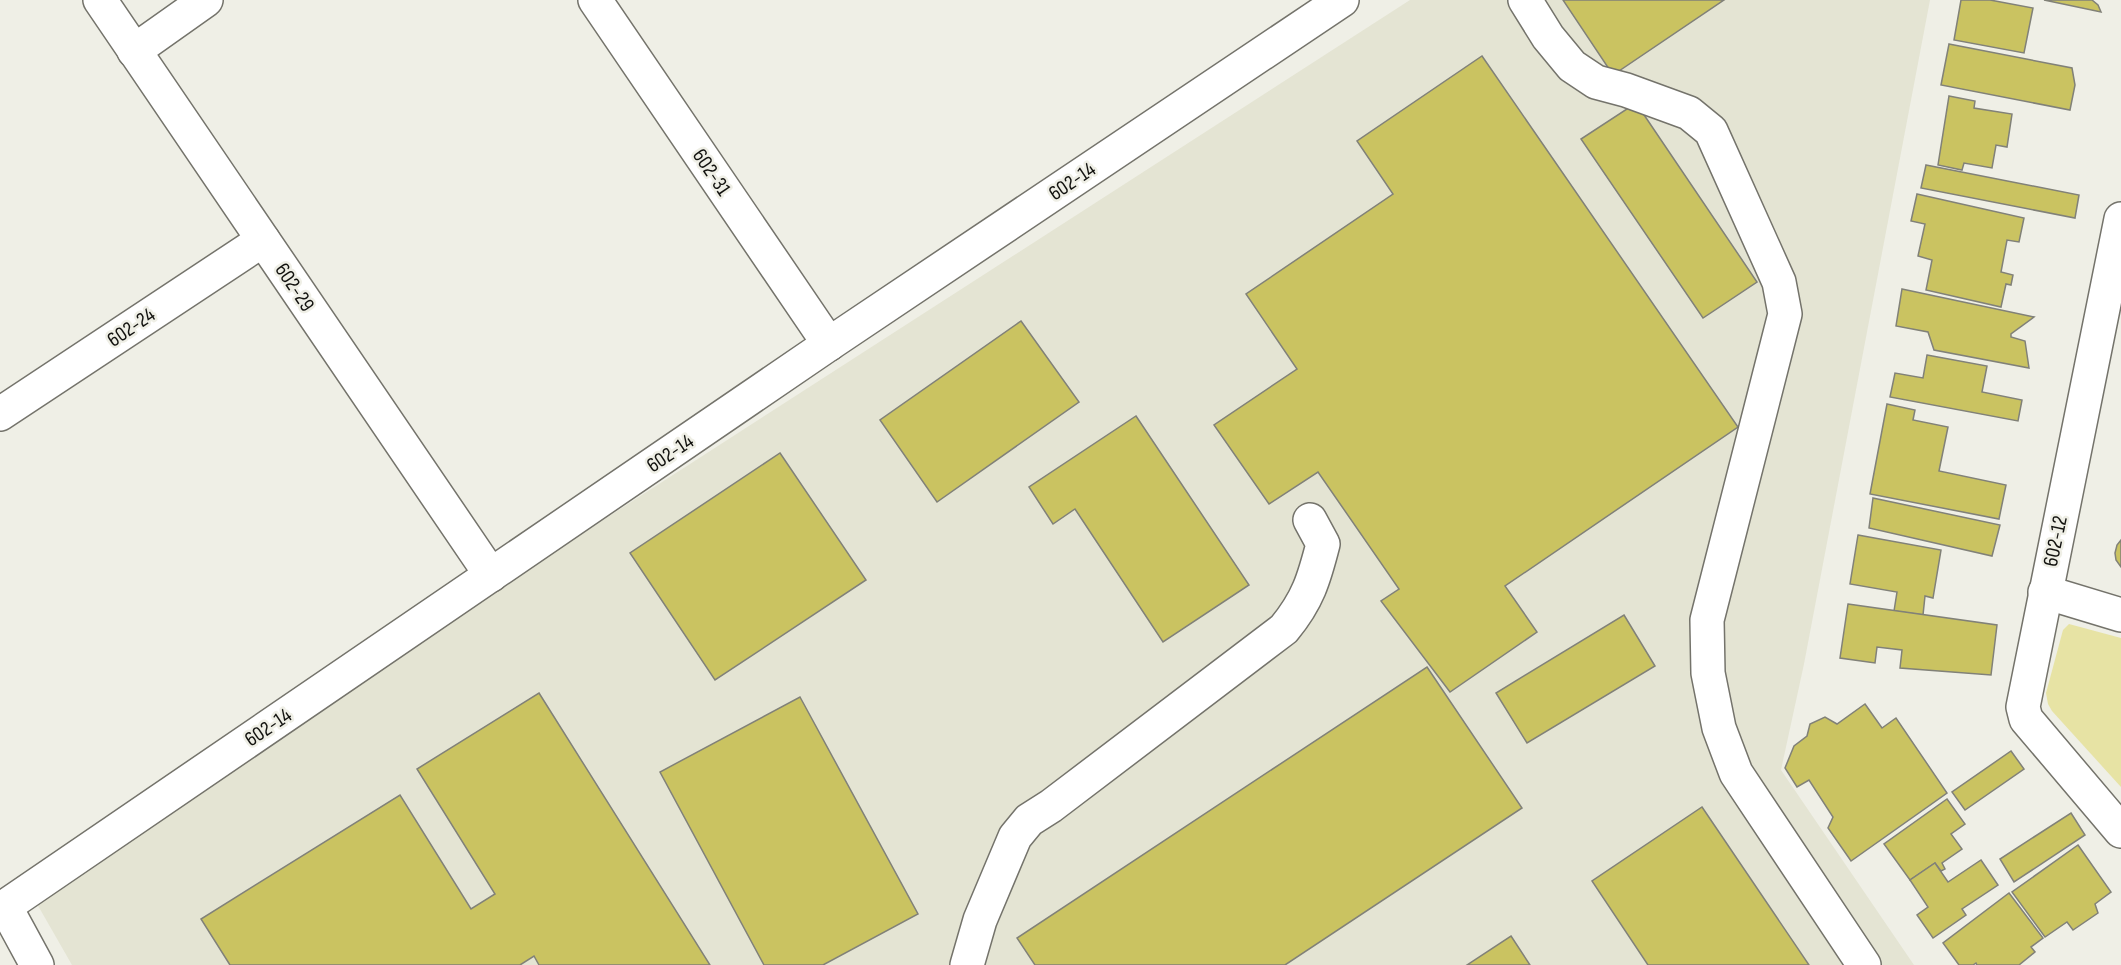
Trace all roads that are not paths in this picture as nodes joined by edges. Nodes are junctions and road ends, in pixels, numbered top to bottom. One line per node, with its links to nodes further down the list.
1 (99, 0): 6 (street, 602-29)
2 (206, 0): 6 (street)
3 (1342, 0): 9 (street, 602-14)
4 (1525, 0): 19 (street)
5 (609, 5): 9 (street, 602-31)
6 (134, 51): 8 (street, 602-29)
7 (2121, 219): 13 (street, 602-12)
8 (263, 240): 10 (street, 602-24); 12 (street, 602-29)
9 (829, 344): 12 (street, 602-14)
10 (0, 414)
11 (1310, 520): 18 (street)
12 (491, 575): 16 (street, 602-14)
13 (2045, 592): 14 (street); 15 (street, 602-12)
14 (2121, 615)
15 (2121, 831)
16 (3, 908): 17 (street)
17 (37, 965)
18 (967, 965)
19 (1864, 965)

